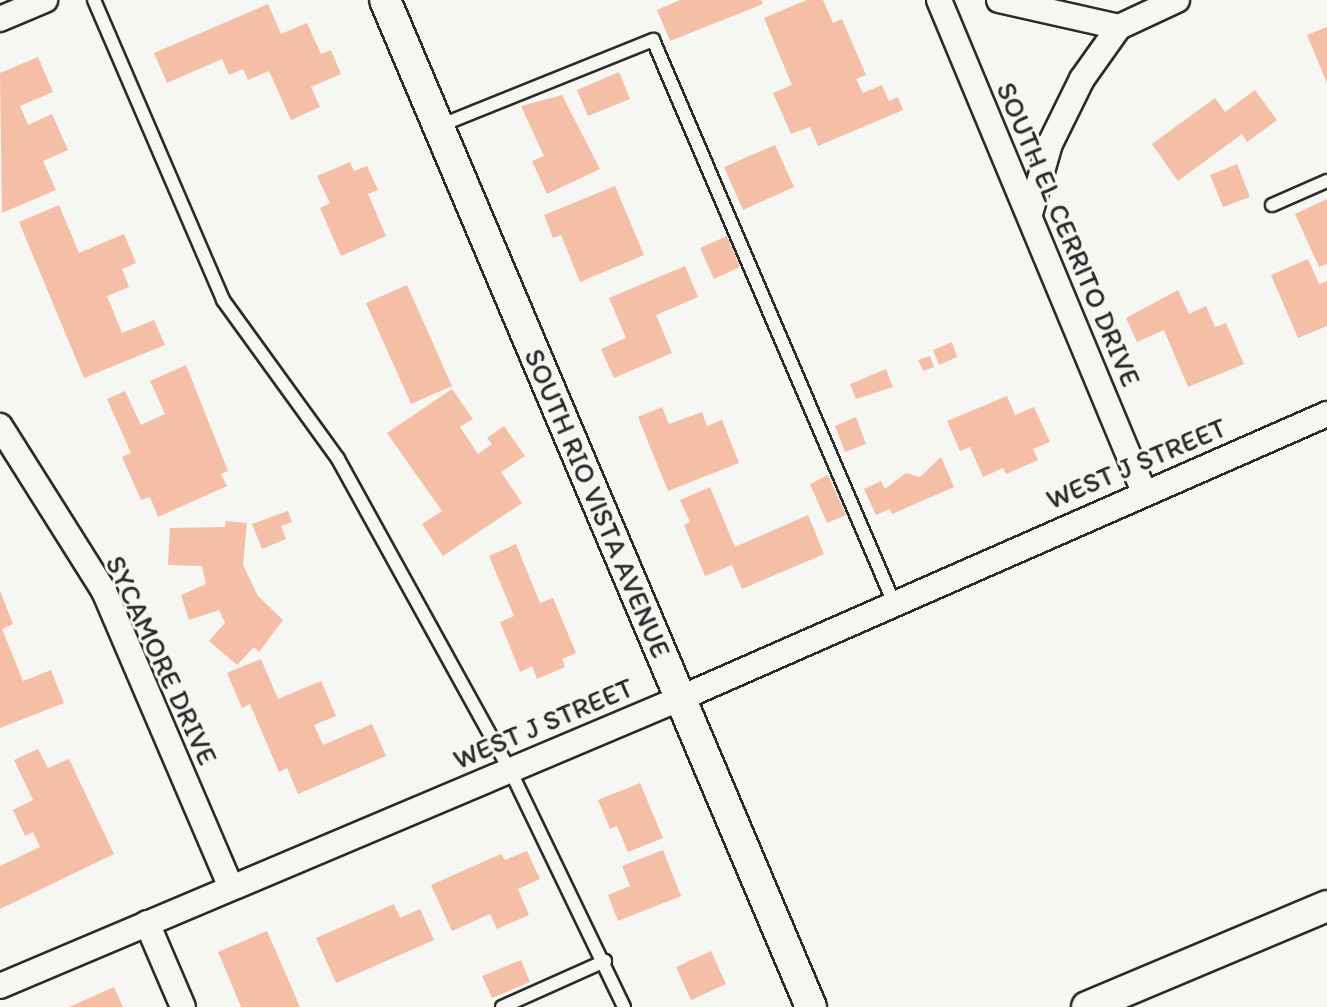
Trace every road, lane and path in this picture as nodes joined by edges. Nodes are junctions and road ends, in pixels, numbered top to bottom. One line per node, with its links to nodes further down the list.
1 (45, 0): 7 (street)
2 (94, 0): 18 (lane)
3 (385, 0): 9 (street, SOUTH RIO VISTA AVENUE)
4 (939, 0): 12 (street, SOUTH EL CERRITO DRIVE)
5 (999, 0): 8 (street)
6 (1177, 0): 8 (street)
7 (0, 19)
8 (1119, 27): 12 (street)
9 (439, 126): 16 (lane); 17 (street, SOUTH RIO VISTA AVENUE)
10 (1327, 181): 11 (lane)
11 (1272, 205)
12 (1030, 214): 15 (street, SOUTH EL CERRITO DRIVE)
13 (1327, 414): 15 (street, WEST J STREET)
14 (0, 426): 19 (street, SYCAMORE DRIVE)
15 (1144, 492): 16 (street, WEST J STREET)
16 (894, 603): 17 (street, WEST J STREET)
17 (681, 698): 18 (street, WEST J STREET); 27 (street, SOUTH RIO VISTA AVENUE)
18 (510, 770): 19 (street, WEST J STREET); 22 (lane)
19 (230, 885): 21 (street, WEST J STREET)
20 (1327, 906): 28 (street)
21 (147, 923): 23 (street, WEST J STREET); 24 (street)
22 (605, 961): 25 (lane); 26 (lane)
23 (0, 986)
24 (183, 1007)
25 (502, 1007)
26 (624, 1007)
27 (811, 1007)
28 (1087, 1007)

